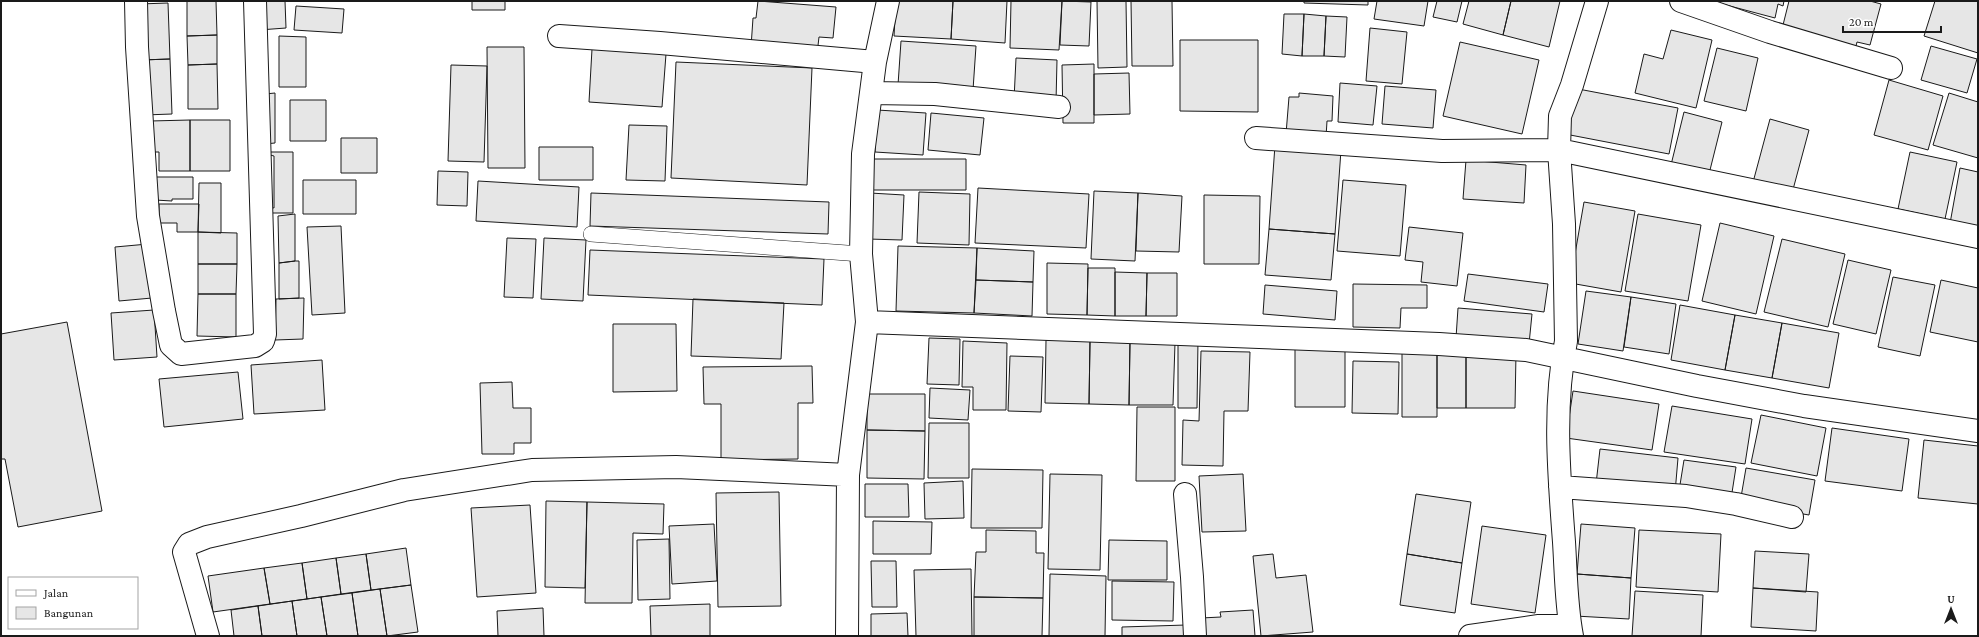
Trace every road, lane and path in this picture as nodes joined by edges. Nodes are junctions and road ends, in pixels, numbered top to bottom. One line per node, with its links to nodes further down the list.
1 (136, 1): 2 (street)
2 (255, 1)
3 (888, 1): 7 (street)
4 (1597, 1): 12 (street)
5 (1681, 1): 8 (street)
6 (559, 36): 7 (street)
7 (875, 62): 9 (street)
8 (1891, 68)
9 (871, 93): 10 (street); 15 (street)
10 (1059, 107)
11 (1256, 138): 12 (street)
12 (1559, 150): 14 (street); 17 (street)
13 (591, 234): 15 (lane)
14 (1978, 237)
15 (862, 254): 16 (street)
16 (867, 322): 17 (street); 19 (street)
17 (1563, 357): 18 (street); 20 (street)
18 (1978, 431)
19 (848, 475): 24 (street); 25 (street)
20 (1560, 487): 22 (street); 23 (street)
21 (1185, 494): 26 (street)
22 (1792, 517)
23 (1571, 631): 27 (street)
24 (208, 636)
25 (847, 636)
26 (1195, 636)
27 (1470, 636)

